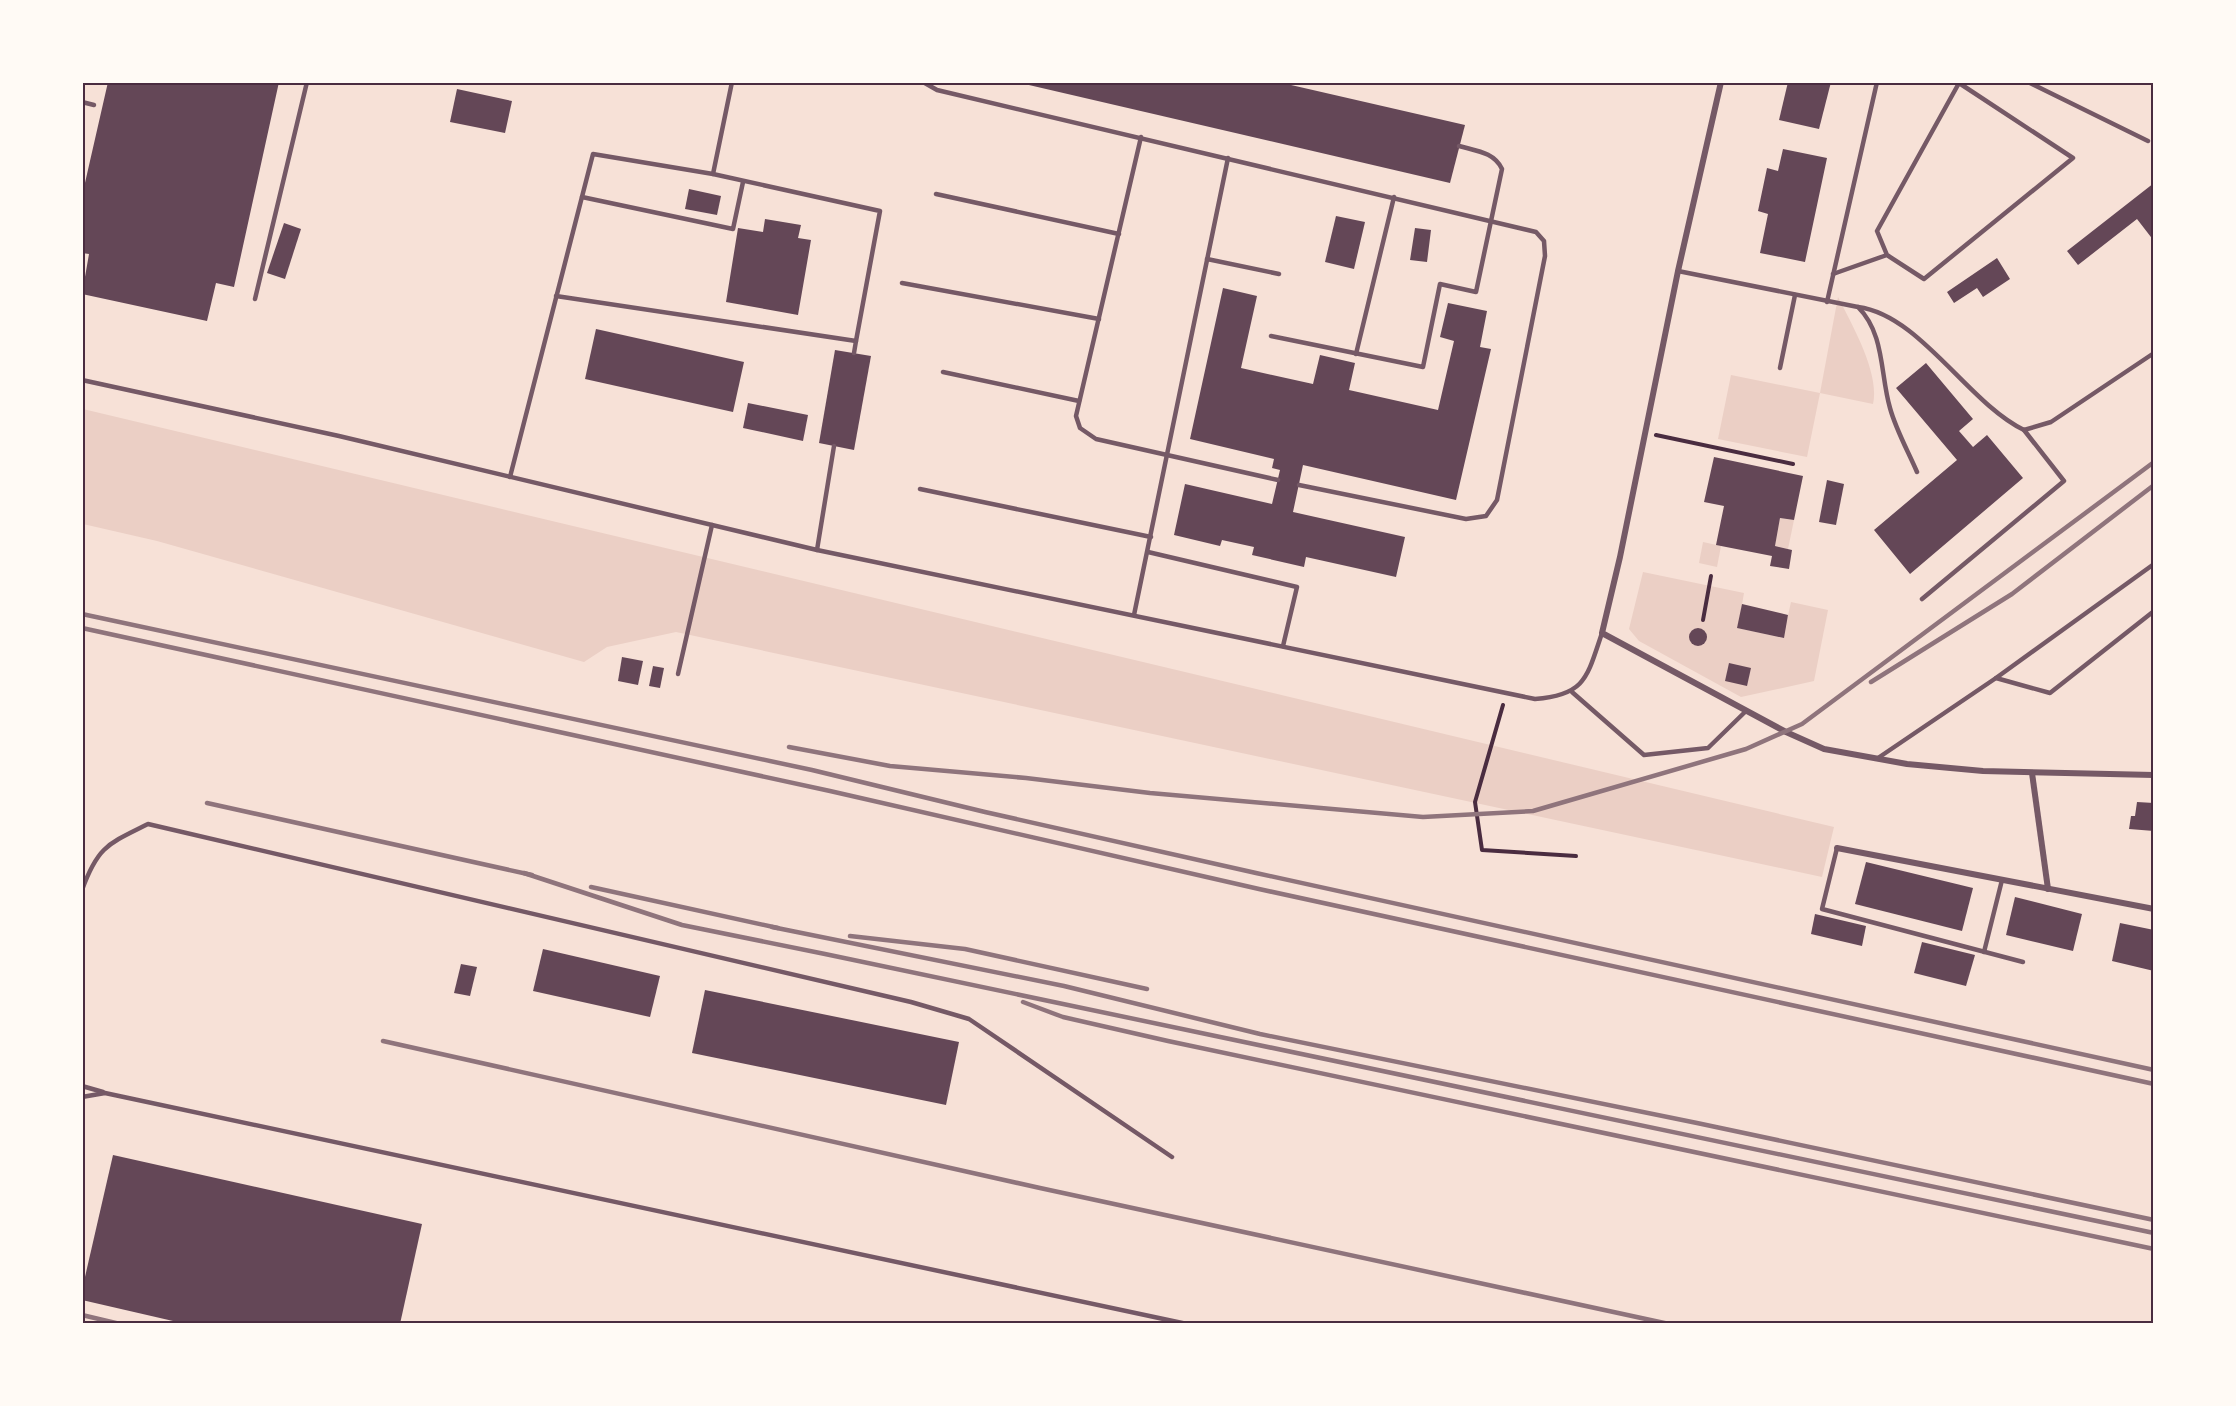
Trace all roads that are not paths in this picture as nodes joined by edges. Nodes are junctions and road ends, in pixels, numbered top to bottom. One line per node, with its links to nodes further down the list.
1 (307, 82): 28 (lane)
2 (732, 82): 13 (lane)
3 (923, 82): 9 (lane)
4 (1721, 82): 22 (street)
5 (1877, 82): 24 (lane)
6 (2028, 82): 10 (lane)
7 (82, 102): 8 (lane)
8 (94, 105)
9 (1141, 137): 12 (lane); 19 (lane)
10 (2148, 141)
11 (1459, 146): 18 (lane)
12 (1228, 158): 17 (lane); 21 (lane)
13 (713, 174): 14 (lane); 16 (lane)
14 (743, 182): 16 (lane); 33 (lane)
15 (936, 194): 19 (lane)
16 (582, 197): 27 (lane)
17 (1394, 197): 18 (lane); 36 (lane)
18 (1491, 220): 36 (lane); 47 (lane)
19 (1119, 234): 31 (lane)
20 (1887, 255): 20 (lane); 24 (lane)
21 (1207, 260): 23 (lane); 43 (lane)
22 (1678, 271): 26 (lane); 57 (street)
23 (1279, 274)
24 (1833, 274): 29 (lane)
25 (902, 284): 31 (lane)
26 (1795, 295): 29 (lane); 37 (lane)
27 (556, 296): 33 (lane); 45 (lane)
28 (255, 299)
29 (1827, 302): 30 (lane)
30 (1858, 307): 41 (lane); 44 (lane)
31 (1099, 319): 40 (lane)
32 (1271, 336): 36 (lane)
33 (856, 341): 34 (lane)
34 (854, 353)
35 (2154, 353): 41 (lane)
36 (1356, 354)
37 (1780, 368)
38 (943, 372): 40 (lane)
39 (82, 380): 45 (lane)
40 (1080, 401): 43 (lane)
41 (2024, 430): 54 (lane)
42 (834, 446): 51 (lane)
43 (1168, 457): 46 (lane); 50 (lane)
44 (1917, 472)
45 (510, 477): 49 (lane)
46 (1278, 480)
47 (1299, 485)
48 (920, 489): 50 (lane)
49 (712, 525): 51 (lane); 59 (lane)
50 (1151, 537): 52 (lane)
51 (817, 550): 56 (lane)
52 (1148, 552): 56 (lane); 58 (lane)
53 (2154, 564): 60 (lane)
54 (1922, 599)
55 (2154, 612): 60 (lane)
56 (1134, 615): 58 (lane)
57 (1602, 633): 61 (lane); 62 (street)
58 (1283, 646): 61 (lane)
59 (678, 674)
60 (1996, 678): 63 (lane)
61 (1572, 692): 62 (lane)
62 (1746, 711): 63 (street)
63 (1878, 758): 64 (street)
64 (2032, 773): 65 (street); 68 (street)
65 (2154, 775)
66 (1837, 848): 67 (street); 71 (lane)
67 (2002, 880): 68 (street); 71 (lane)
68 (2048, 889): 70 (street)
69 (82, 890): 76 (lane)
70 (2154, 909)
71 (1984, 952): 72 (lane)
72 (2023, 962)
73 (82, 1086): 74 (lane)
74 (105, 1093): 75 (lane); 77 (lane)
75 (82, 1097)
76 (1172, 1157)
77 (1187, 1323)

